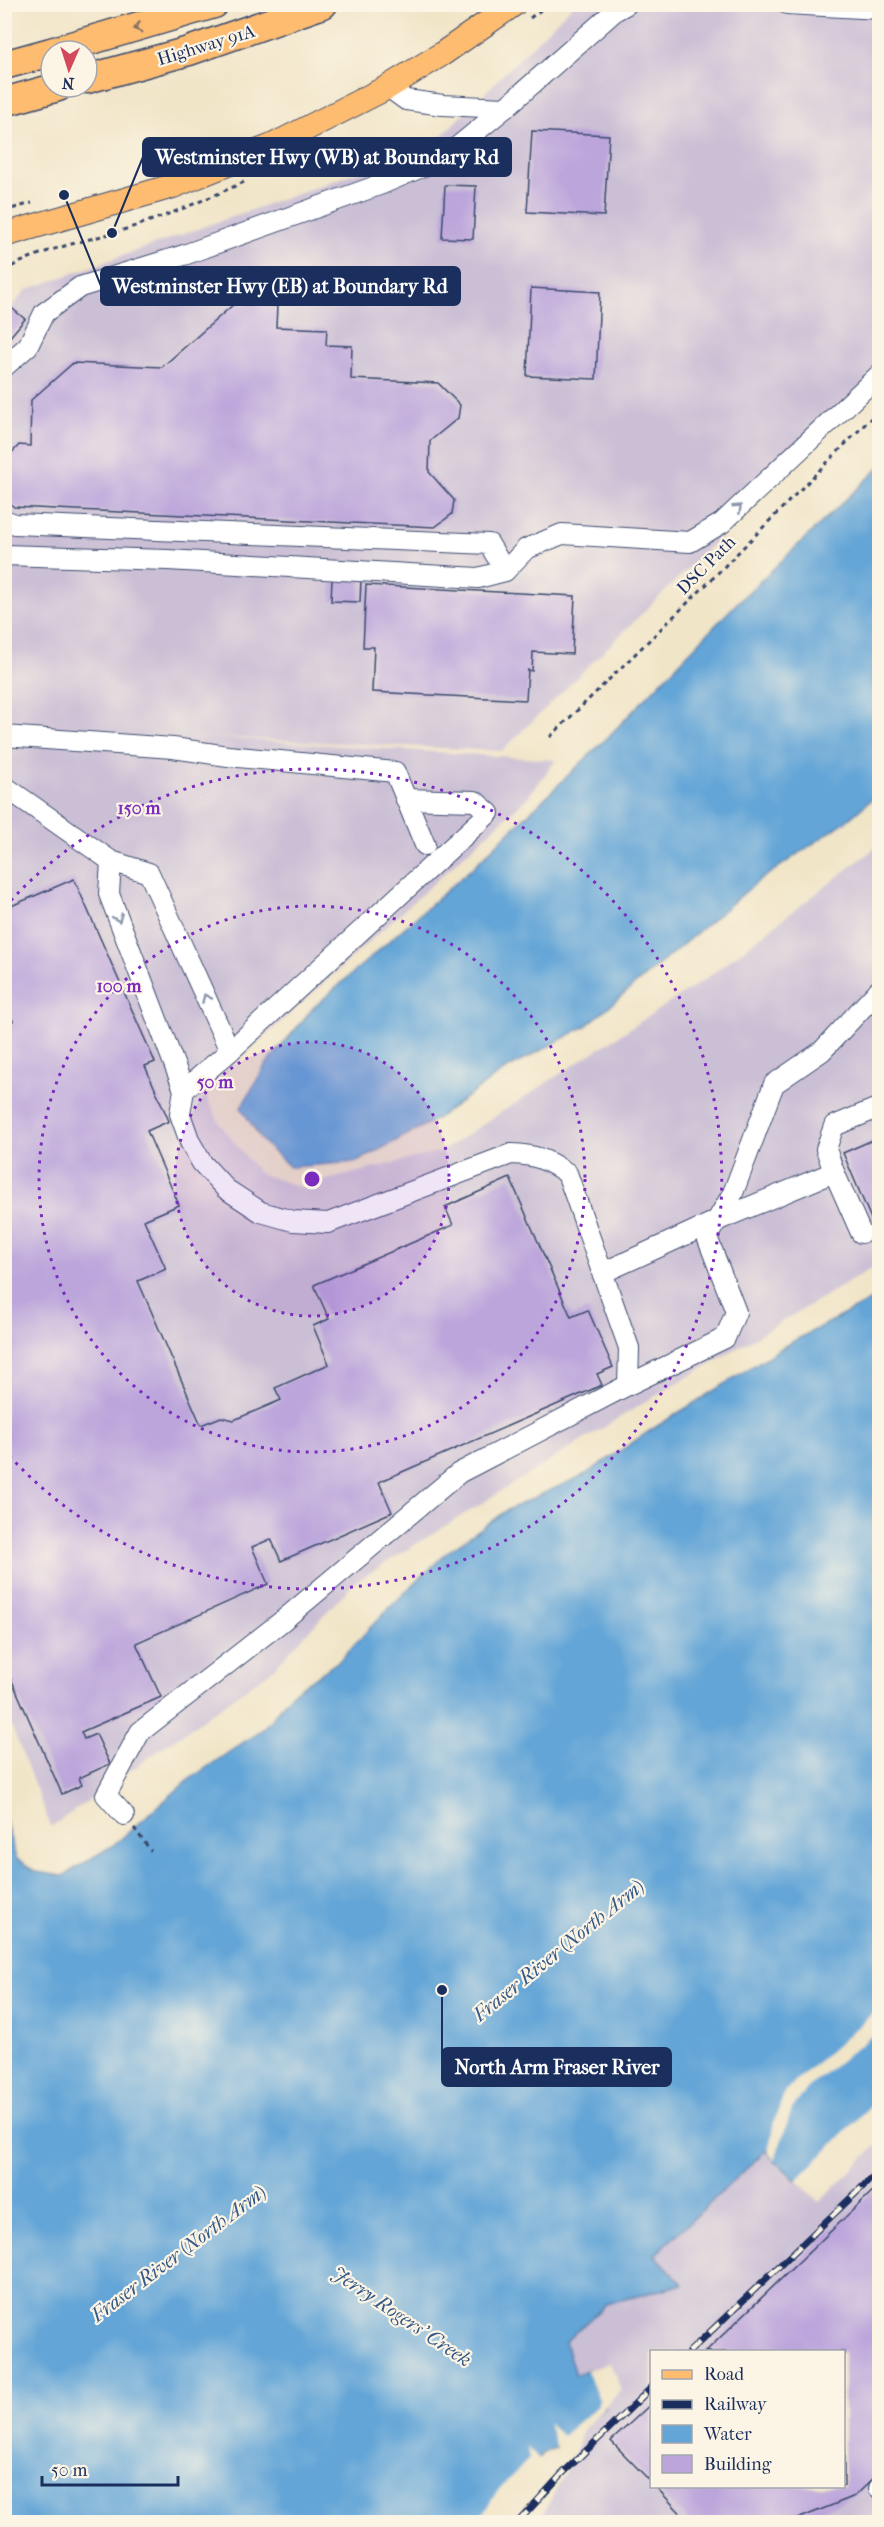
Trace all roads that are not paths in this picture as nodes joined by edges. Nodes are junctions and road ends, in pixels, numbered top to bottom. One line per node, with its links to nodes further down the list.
1 (214, 4): 7 (highway, Highway 91A, one-way to 7)
2 (323, 4): 10 (highway, Highway 91A)
3 (514, 4): 11 (main road)
4 (627, 4): 14 (lane)
5 (787, 4): 6 (lane)
6 (879, 9)
7 (96, 39)
8 (39, 55): 9 (highway, Highway 91A)
9 (4, 65)
10 (99, 76)
11 (388, 87): 14 (lane); 15 (main road)
12 (39, 92): 13 (highway)
13 (4, 102)
14 (505, 108): 16 (lane)
15 (6, 236)
16 (4, 367)
17 (879, 374): 20 (lane, one-way to 17)
18 (4, 520): 20 (lane)
19 (4, 555): 20 (lane)
20 (505, 571)
21 (4, 736): 23 (lane)
22 (4, 786): 25 (lane)
23 (406, 799): 24 (lane); 27 (lane)
24 (425, 845)
25 (111, 861): 27 (lane, one-way to 25); 28 (lane, one-way to 28)
26 (879, 989): 31 (lane)
27 (230, 1051): 28 (lane)
28 (184, 1090): 33 (lane)
29 (879, 1107): 30 (lane)
30 (834, 1172): 31 (lane); 32 (lane)
31 (716, 1221): 33 (lane); 34 (lane)
32 (861, 1233)
33 (602, 1273): 34 (lane)
34 (628, 1385): 35 (lane)
35 (124, 1815)

